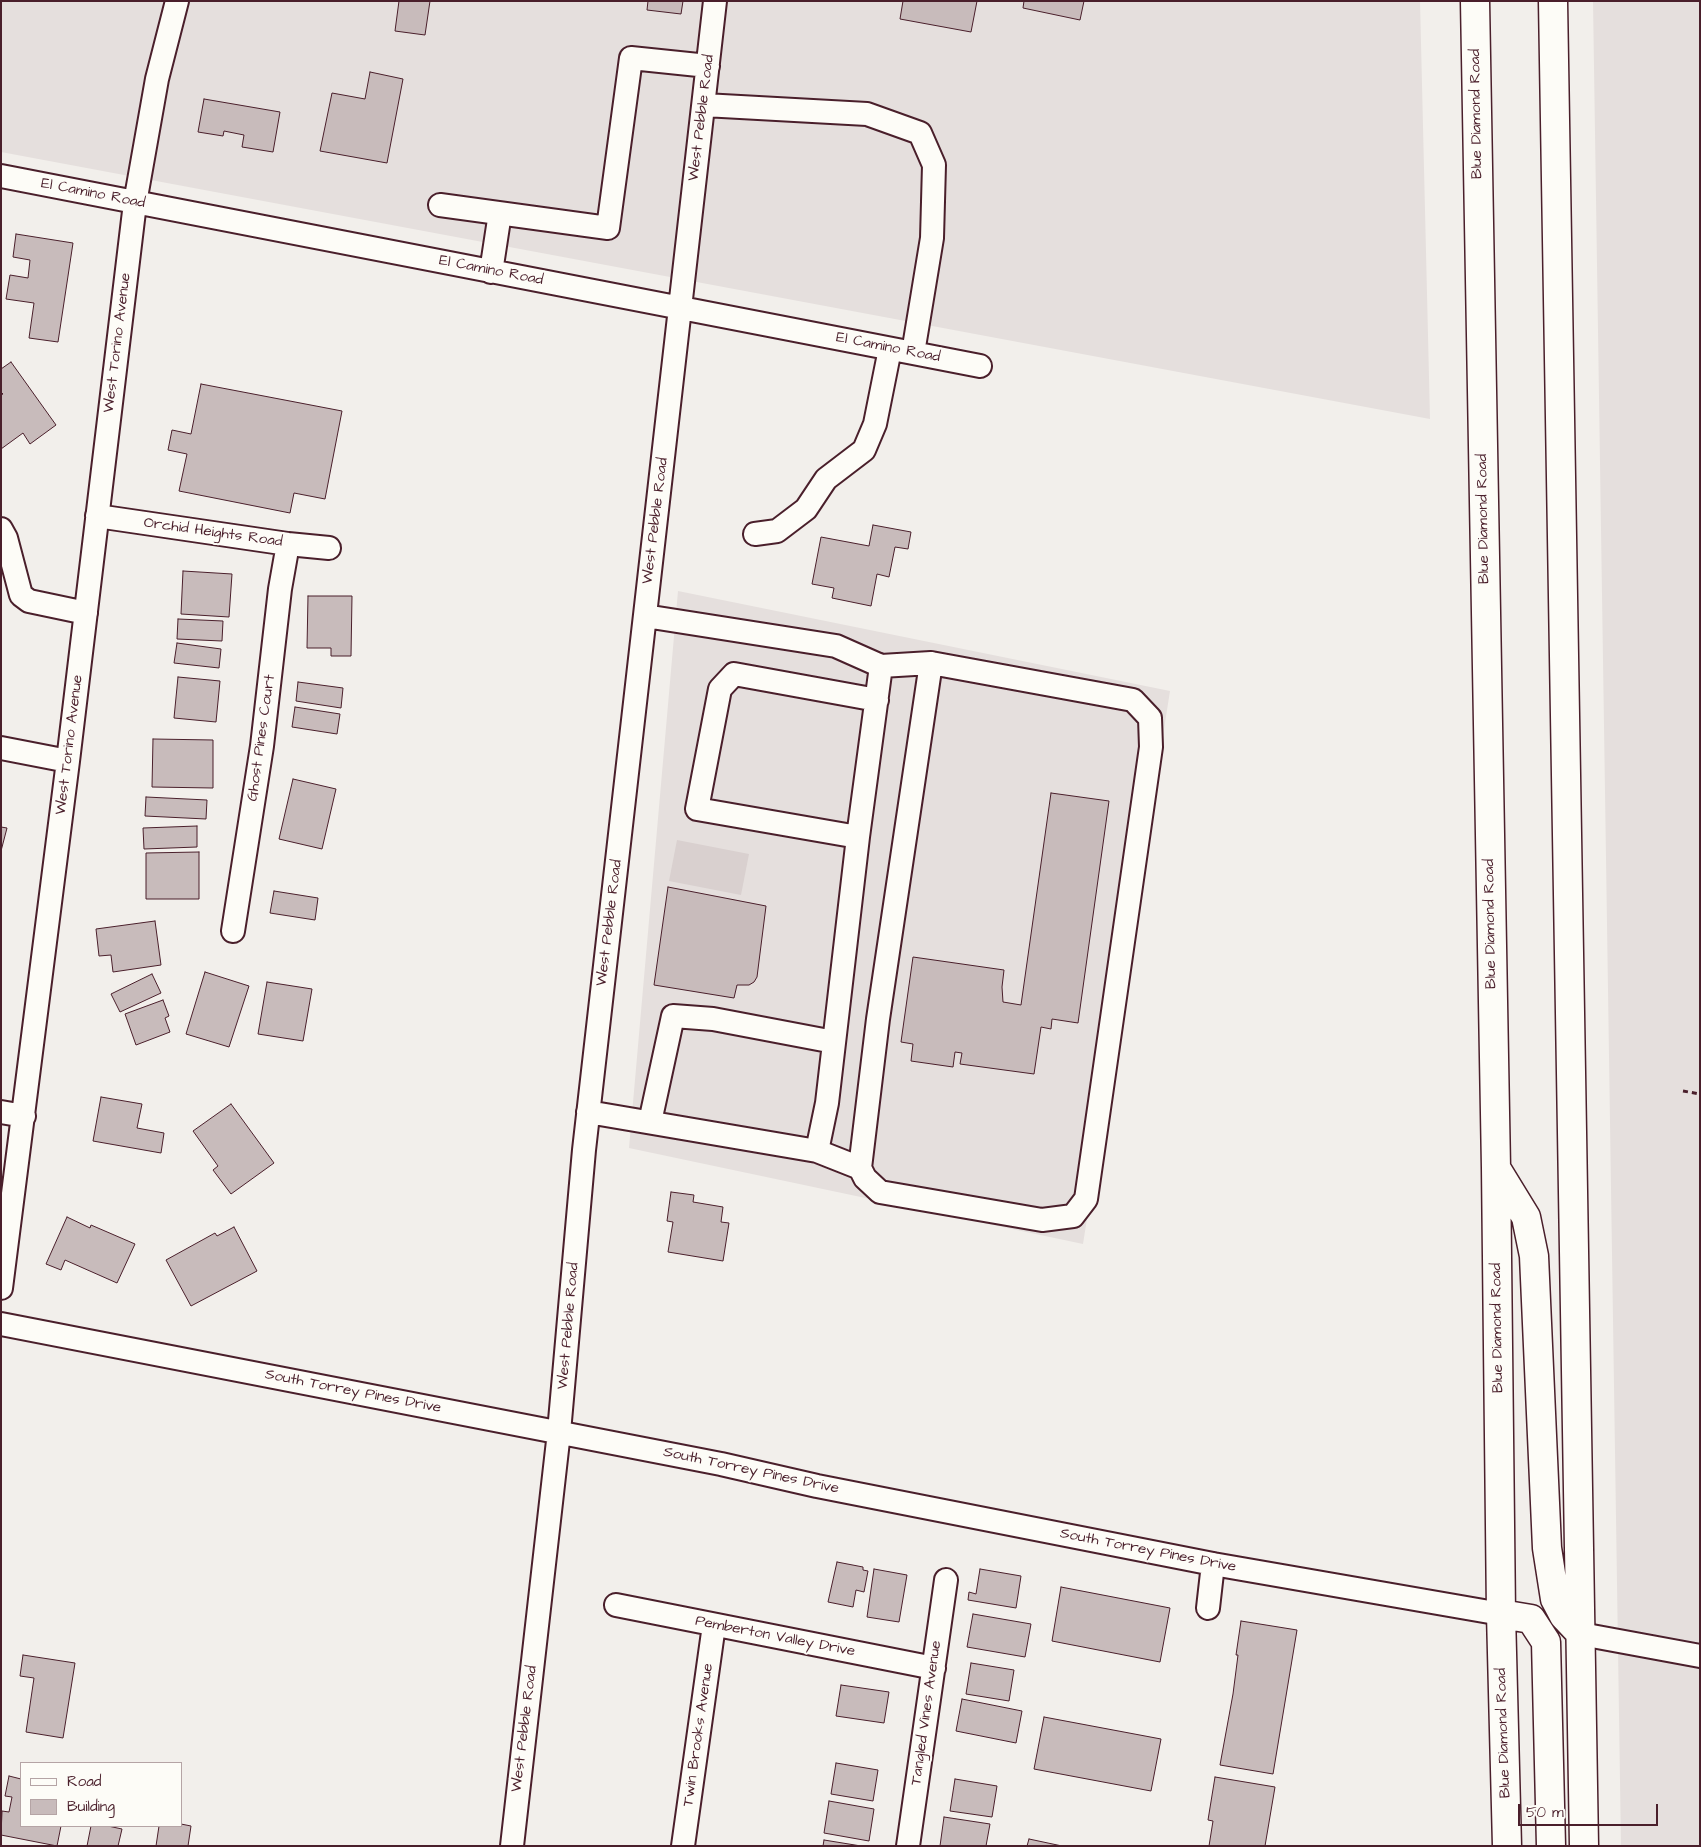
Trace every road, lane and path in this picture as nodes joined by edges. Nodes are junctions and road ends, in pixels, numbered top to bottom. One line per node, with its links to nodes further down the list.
1 (177, 1): 8 (street, West Torino Avenue)
2 (715, 1): 5 (street, West Pebble Road)
3 (1475, 1): 39 (highway, Blue Diamond Road)
4 (1553, 1): 49 (highway)
5 (708, 66): 6 (street, West Pebble Road); 10 (street)
6 (704, 104): 12 (street, West Pebble Road); 14 (street)
7 (1, 176): 8 (street, El Camino Road)
8 (135, 202): 11 (street, El Camino Road); 16 (street, West Torino Avenue)
9 (440, 204): 10 (street)
10 (500, 213): 11 (street)
11 (492, 272): 12 (street, El Camino Road)
12 (680, 308): 13 (street, El Camino Road); 22 (street, West Pebble Road)
13 (890, 348): 14 (street, El Camino Road); 18 (street)
14 (913, 353): 15 (street, El Camino Road)
15 (980, 366)
16 (97, 516): 19 (street, Orchid Heights Road); 21 (street, West Torino Avenue)
17 (1, 529): 21 (street)
18 (755, 534)
19 (288, 544): 20 (street, Orchid Heights Road); 29 (street, Ghost Pines Court)
20 (329, 548)
21 (86, 613): 27 (street, West Torino Avenue)
22 (645, 616): 24 (street); 34 (street, West Pebble Road)
23 (931, 663): 24 (street); 38 (street); 38 (street)
24 (881, 666): 25 (street)
25 (877, 700): 28 (street); 28 (street)
26 (1, 748): 27 (street)
27 (68, 762): 35 (street, West Torino Avenue)
28 (858, 837): 30 (street)
29 (233, 931)
30 (834, 1042): 36 (street); 37 (street)
31 (1682, 1091): 32 (path)
32 (1700, 1094)
33 (1, 1112): 35 (street)
34 (588, 1112): 36 (street); 42 (street, West Pebble Road)
35 (24, 1116): 40 (street, West Torino Avenue)
36 (650, 1122): 37 (street)
37 (818, 1151): 38 (street)
38 (860, 1168)
39 (1496, 1168): 47 (highway, Blue Diamond Road); 49 (highway)
40 (1, 1288)
41 (1, 1324): 42 (street, South Torrey Pines Drive)
42 (559, 1432): 43 (street, South Torrey Pines Drive); 52 (street, West Pebble Road)
43 (1213, 1564): 46 (street); 47 (street, South Torrey Pines Drive)
44 (946, 1580): 51 (street, Tangled Vines Avenue)
45 (616, 1605): 48 (street, Pemberton Valley Drive)
46 (1208, 1608)
47 (1501, 1614): 55 (highway, Blue Diamond Road); 56 (highway)
48 (714, 1625): 51 (street, Pemberton Valley Drive); 53 (street, Twin Brooks Avenue)
49 (1581, 1634): 50 (street); 57 (highway)
50 (1700, 1656)
51 (934, 1668): 54 (street, Tangled Vines Avenue)
52 (512, 1846)
53 (683, 1846)
54 (908, 1846)
55 (1507, 1846)
56 (1551, 1846)
57 (1584, 1846)

